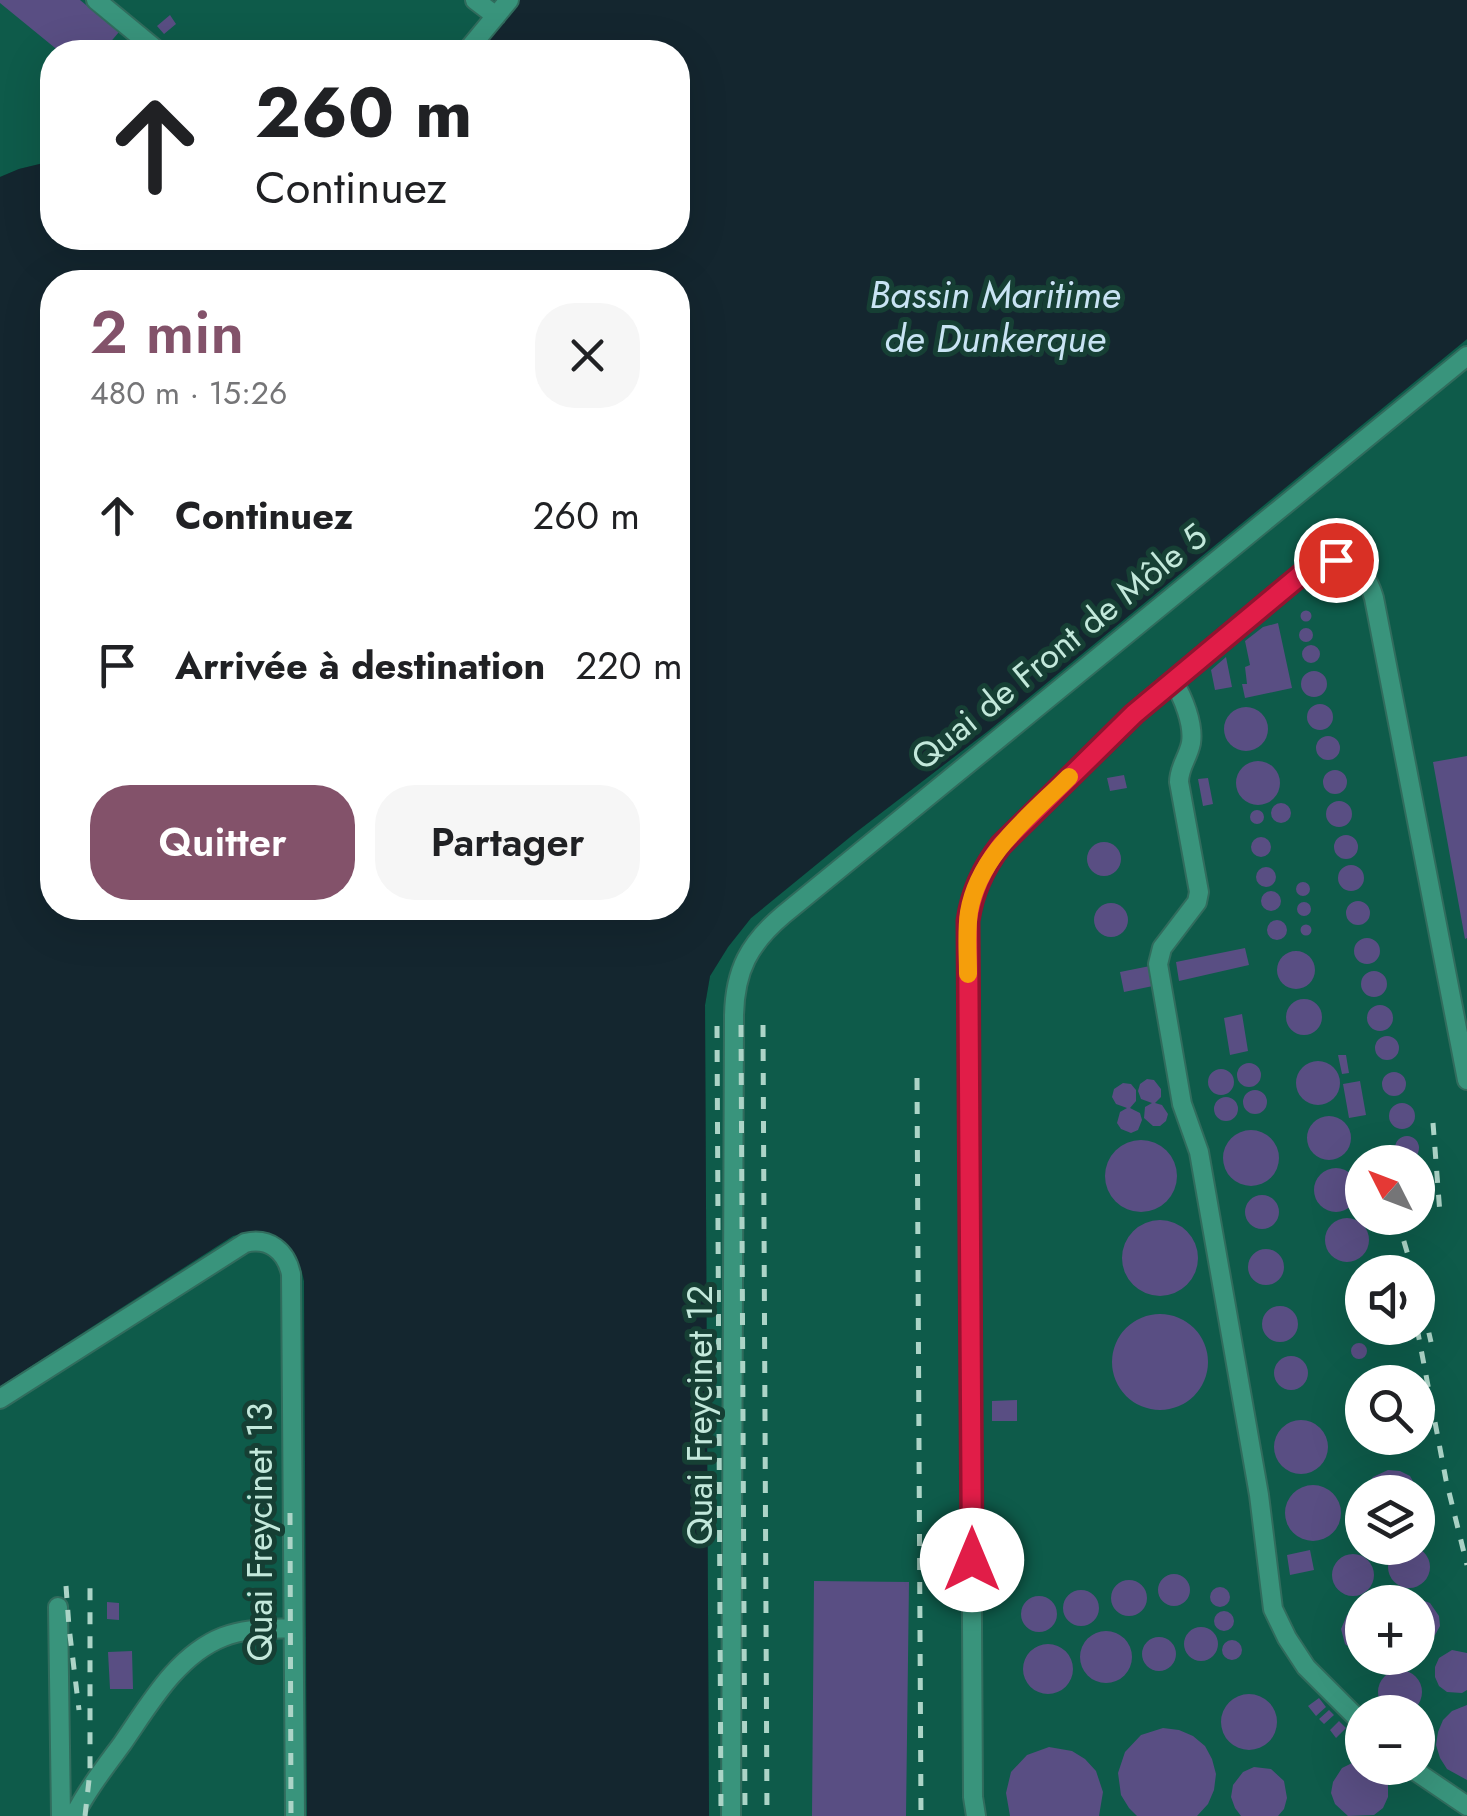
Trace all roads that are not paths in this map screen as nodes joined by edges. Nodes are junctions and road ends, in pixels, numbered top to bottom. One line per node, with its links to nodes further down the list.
1 (96, 0): 5 (street)
2 (475, 0): 4 (street)
3 (509, 0): 4 (street)
4 (496, 16): 6 (street)
5 (144, 40)
6 (476, 40)
7 (1467, 356): 9 (street, Quai de Front de Môle 5)
8 (1173, 680): 10 (street); 14 (street); 21 (street)
9 (734, 1015): 20 (street, Quai Freycinet 12)
10 (1467, 1080)
11 (0, 1399): 13 (street, Quai Freycinet 13)
12 (58, 1607): 17 (street)
13 (294, 1628): 18 (street); 19 (street, Quai Freycinet 13)
14 (1345, 1706)
15 (1435, 1784): 16 (street)
16 (1467, 1806)
17 (61, 1816)
18 (74, 1816)
19 (295, 1816)
20 (731, 1816)
21 (976, 1816)

